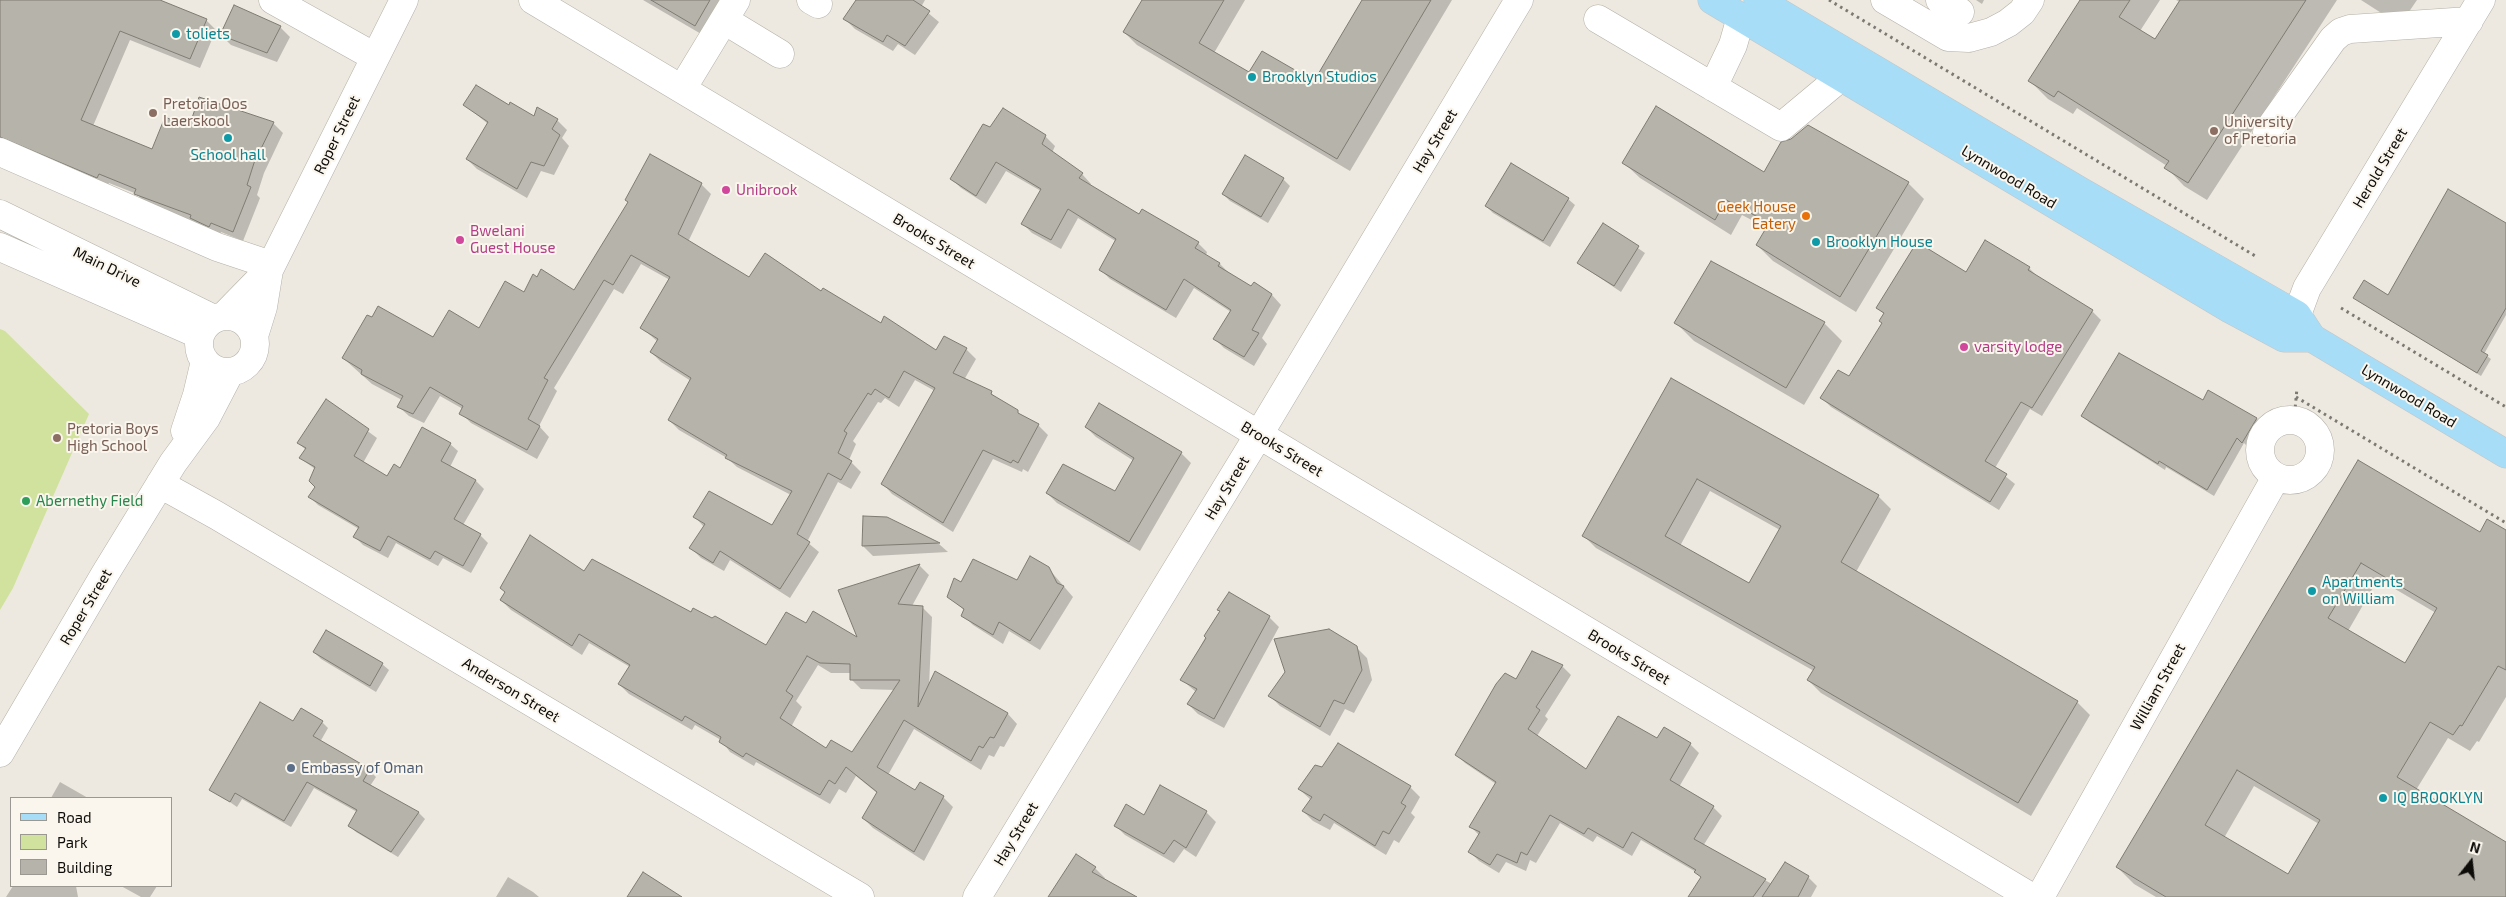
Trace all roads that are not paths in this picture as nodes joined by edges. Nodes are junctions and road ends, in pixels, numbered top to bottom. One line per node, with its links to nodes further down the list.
1 (273, 0): 13 (street)
2 (404, 0): 13 (street, Roper Street)
3 (533, 0): 16 (street, Brooks Street)
4 (1519, 0): 28 (street, Hay Street)
5 (1712, 0): 8 (main road, Lynnwood Road)
6 (1885, 0): 7 (street)
7 (2030, 0)
8 (1750, 9): 14 (main road, Lynnwood Road); 15 (street); 24 (main road, Lynnwood Road)
9 (730, 10): 12 (street); 16 (street)
10 (2475, 10): 17 (street); 24 (street, Herold Street)
11 (1598, 19): 15 (street)
12 (780, 54)
13 (375, 57): 22 (street, Roper Street)
14 (1842, 77): 15 (street); 24 (main road, Lynnwood Road)
15 (1713, 87)
16 (682, 89): 28 (street, Brooks Street)
17 (2267, 132)
18 (0, 152): 22 (street)
19 (0, 214): 20 (street, Main Drive)
20 (26, 227): 21 (street); 23 (street, Main Drive)
21 (6, 250): 23 (street, Main Drive)
22 (270, 268): 23 (street, Roper Street); 25 (street, Roper Street)
23 (213, 323): 25 (street); 26 (street)
24 (2290, 326): 29 (main road, Lynnwood Road)
25 (254, 336): 27 (street)
26 (204, 361): 27 (street); 30 (street, Roper Street)
27 (230, 372): 30 (street, Roper Street)
28 (1258, 436): 34 (street, Hay Street); 35 (street, Brooks Street)
29 (2506, 454)
30 (167, 474): 32 (street, Roper Street); 33 (street, Anderson Street)
31 (2276, 476): 31 (street); 36 (street, William Street)
32 (0, 753)
33 (860, 897)
34 (978, 897)
35 (2031, 897)
36 (2040, 897)

